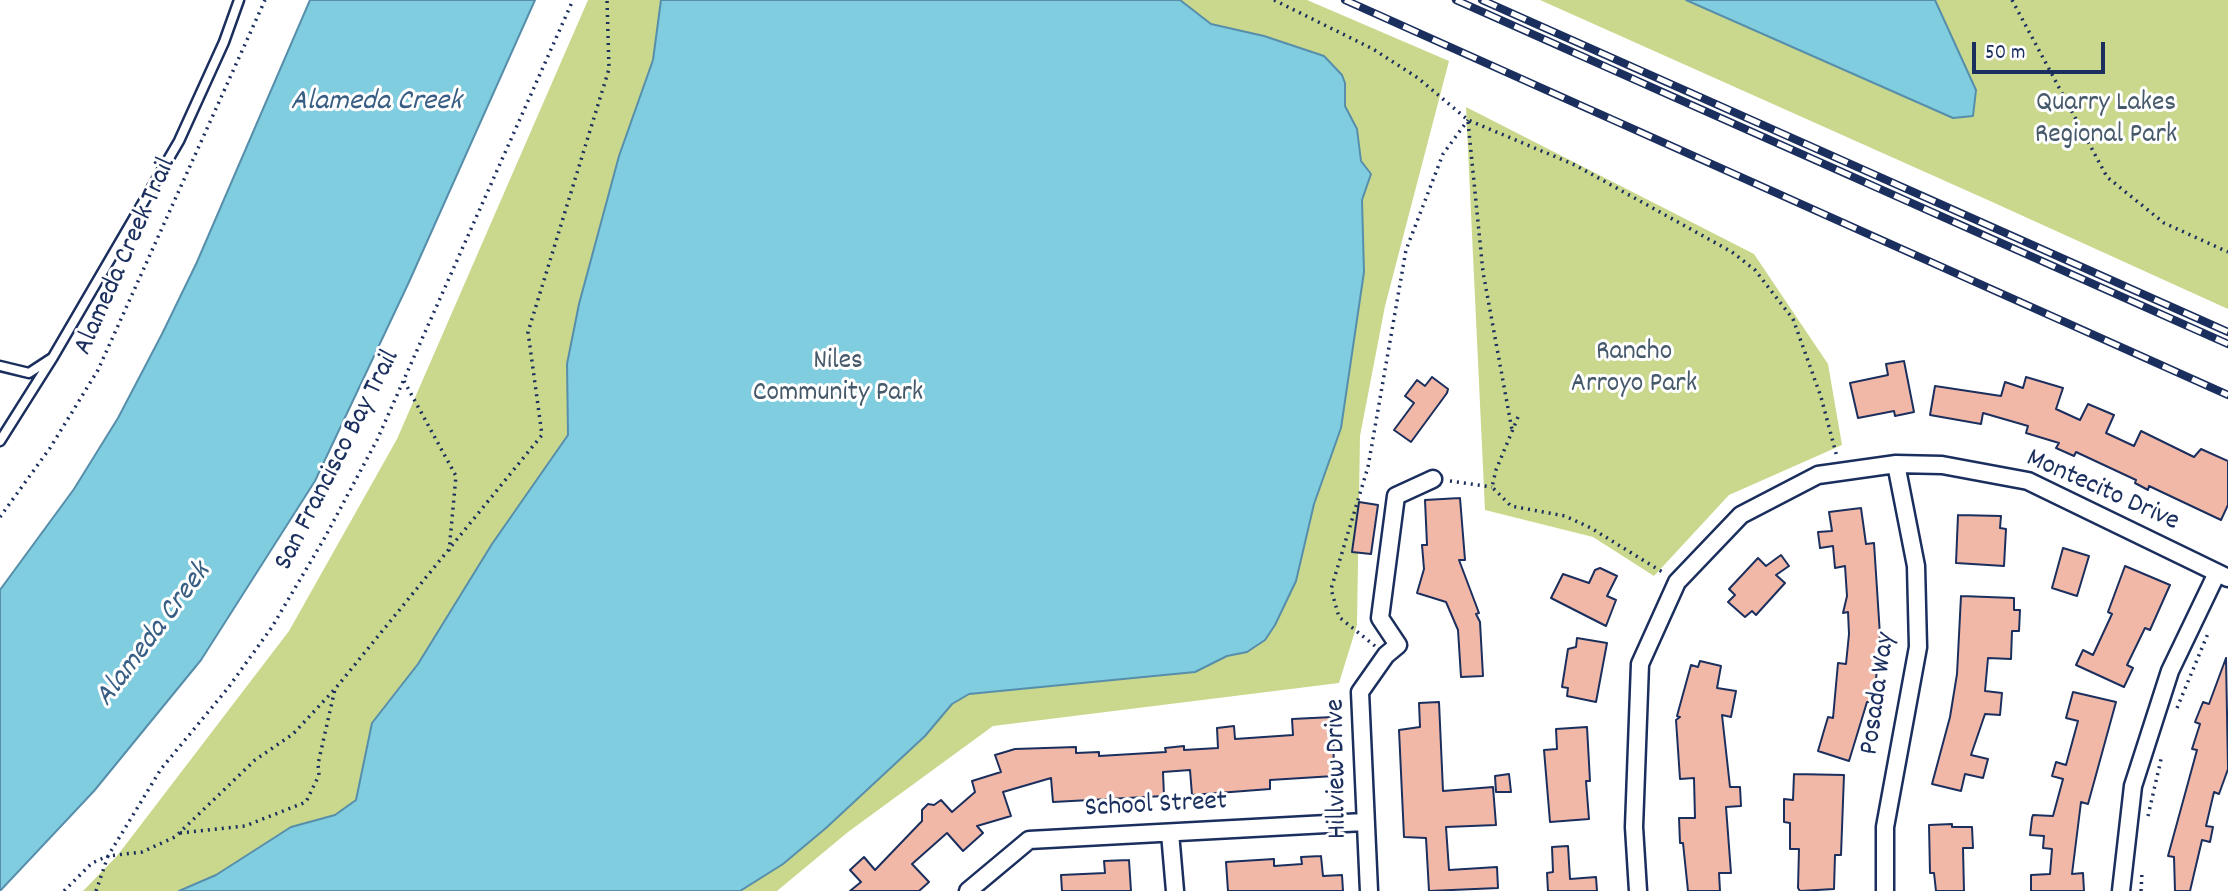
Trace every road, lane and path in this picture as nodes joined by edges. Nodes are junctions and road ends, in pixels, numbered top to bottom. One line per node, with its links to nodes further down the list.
1 (239, 0): 9 (lane)
2 (265, 0): 19 (path, Alameda Creek Trail)
3 (573, 0): 11 (path, San Francisco Bay Trail)
4 (607, 0): 20 (path)
5 (1274, 0): 7 (path)
6 (2012, 0): 8 (path)
7 (1468, 120): 13 (path); 16 (path); 24 (path)
8 (2228, 251)
9 (53, 357): 10 (lane); 14 (lane)
10 (0, 366)
11 (404, 381): 20 (path); 32 (path, San Francisco Bay Trail)
12 (1518, 417): 13 (path)
13 (1511, 430): 18 (path)
14 (0, 441)
15 (1896, 464): 16 (street, Montecito Drive); 21 (street, Montecito Drive); 40 (street, Posada Way)
16 (1841, 472): 22 (street, Montecito Drive)
17 (1433, 479): 18 (path); 24 (street)
18 (1492, 487): 22 (path)
19 (0, 517)
20 (449, 551): 25 (path)
21 (2222, 576): 41 (street)
22 (1677, 582): 39 (street, Montecito Drive)
23 (2213, 623): 26 (path)
24 (1386, 655): 28 (street, Hillview Drive)
25 (335, 689): 30 (path); 30 (path)
26 (2173, 719)
27 (2165, 743): 29 (path)
28 (1364, 822): 31 (street, School Street); 38 (street, Hillview Drive)
29 (2146, 828)
30 (178, 833): 32 (path)
31 (1170, 833): 36 (street, School Street); 37 (street)
32 (108, 856): 34 (path, San Francisco Bay Trail); 35 (path)
33 (2142, 867): 42 (path)
34 (64, 891)
35 (96, 891)
36 (968, 891)
37 (1175, 891)
38 (1369, 891)
39 (1638, 891)
40 (1885, 891)
41 (2121, 891)
42 (2141, 891)

